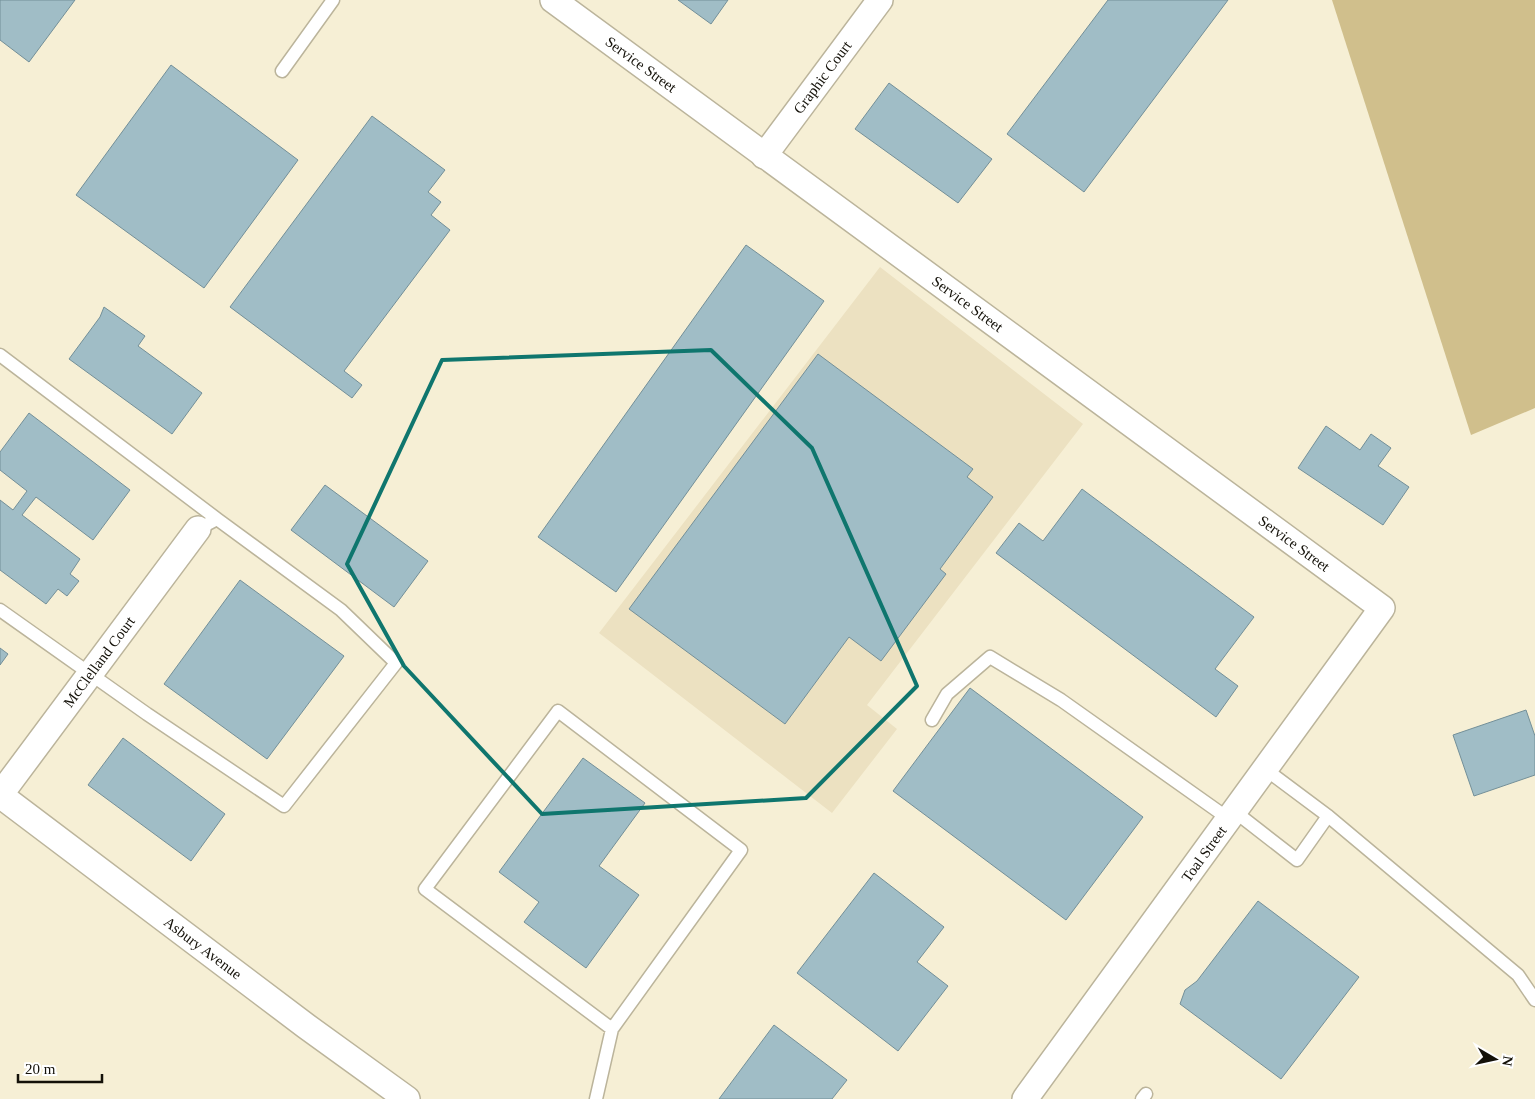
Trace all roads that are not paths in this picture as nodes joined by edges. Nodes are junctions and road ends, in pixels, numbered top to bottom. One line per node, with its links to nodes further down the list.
1 (334, 0): 4 (lane)
2 (553, 0): 5 (street, Service Street)
3 (880, 0): 5 (street, Graphic Court)
4 (282, 71)
5 (764, 156): 8 (street, Service Street)
6 (0, 355): 7 (lane)
7 (207, 524): 10 (street, McClelland Court); 10 (lane)
8 (1382, 608): 12 (street, Toal Street)
9 (0, 610): 10 (lane)
10 (90, 673): 13 (street, McClelland Court)
11 (932, 720): 14 (lane)
12 (1265, 769): 14 (street, Toal Street); 15 (lane)
13 (0, 795): 18 (street, Asbury Avenue)
14 (1232, 815): 15 (lane); 20 (street, Toal Street)
15 (1328, 816): 16 (lane)
16 (1535, 1000)
17 (612, 1029): 17 (lane); 19 (lane)
18 (407, 1099)
19 (596, 1099)
20 (1025, 1099)

